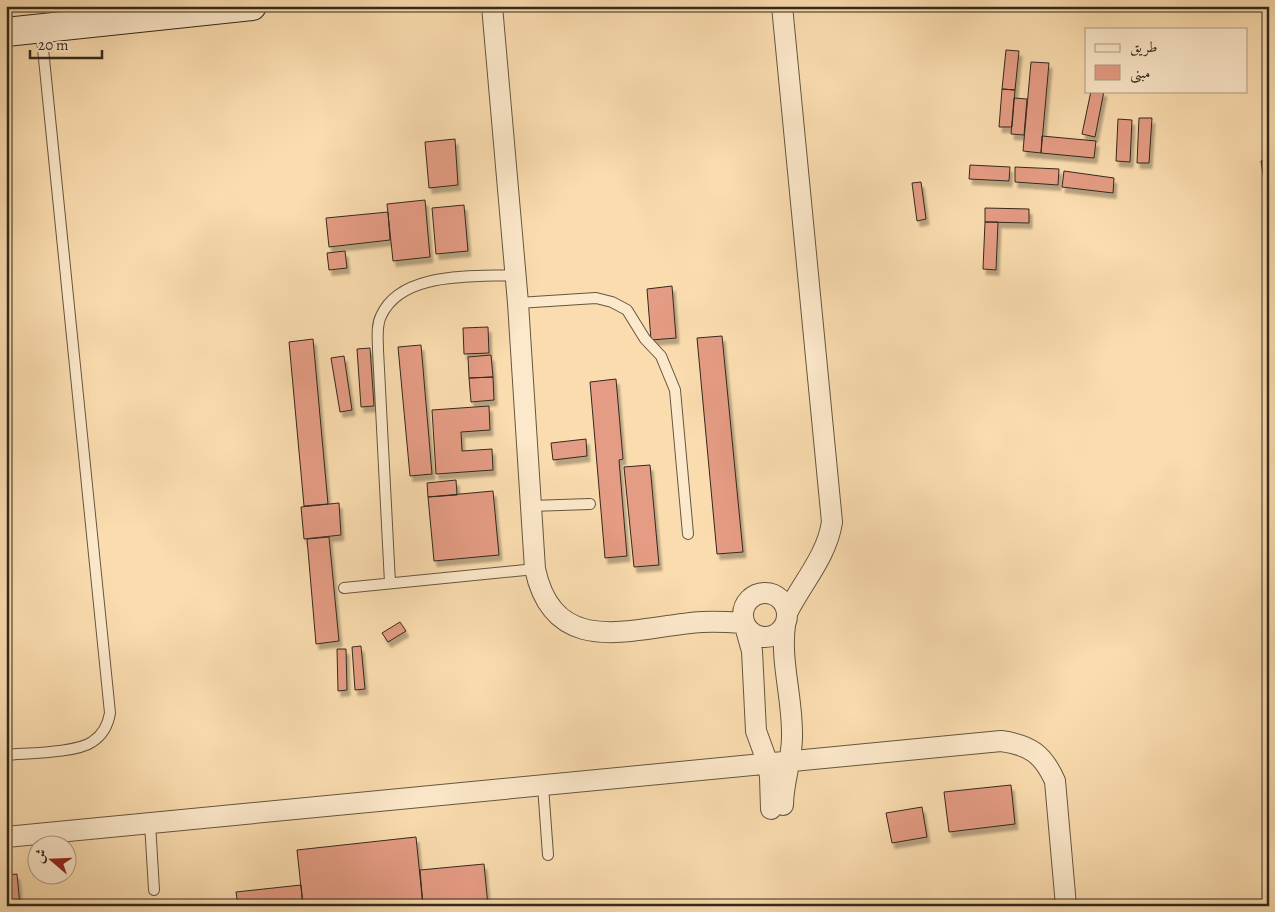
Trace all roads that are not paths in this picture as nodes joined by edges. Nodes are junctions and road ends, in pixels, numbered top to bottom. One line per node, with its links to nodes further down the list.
1 (252, 6): 4 (street)
2 (492, 6): 6 (street)
3 (782, 6): 11 (street)
4 (41, 29): 5 (street); 18 (lane)
5 (6, 32)
6 (514, 274): 7 (street); 13 (lane)
7 (518, 303): 9 (street); 10 (lane)
8 (590, 504): 9 (lane)
9 (531, 506): 12 (street)
10 (688, 534)
11 (815, 565): 15 (street); 17 (street)
12 (535, 569): 13 (lane); 16 (street)
13 (390, 583): 14 (lane)
14 (344, 588)
15 (771, 594): 16 (street); 17 (street)
16 (745, 618): 17 (street); 20 (street)
17 (786, 619): 19 (street)
18 (6, 755)
19 (788, 762): 20 (street); 20 (street); 26 (street)
20 (768, 764): 21 (street)
21 (543, 786): 22 (street); 24 (lane)
22 (150, 823): 23 (street); 25 (lane)
23 (6, 837)
24 (548, 855)
25 (154, 890)
26 (1066, 906)

